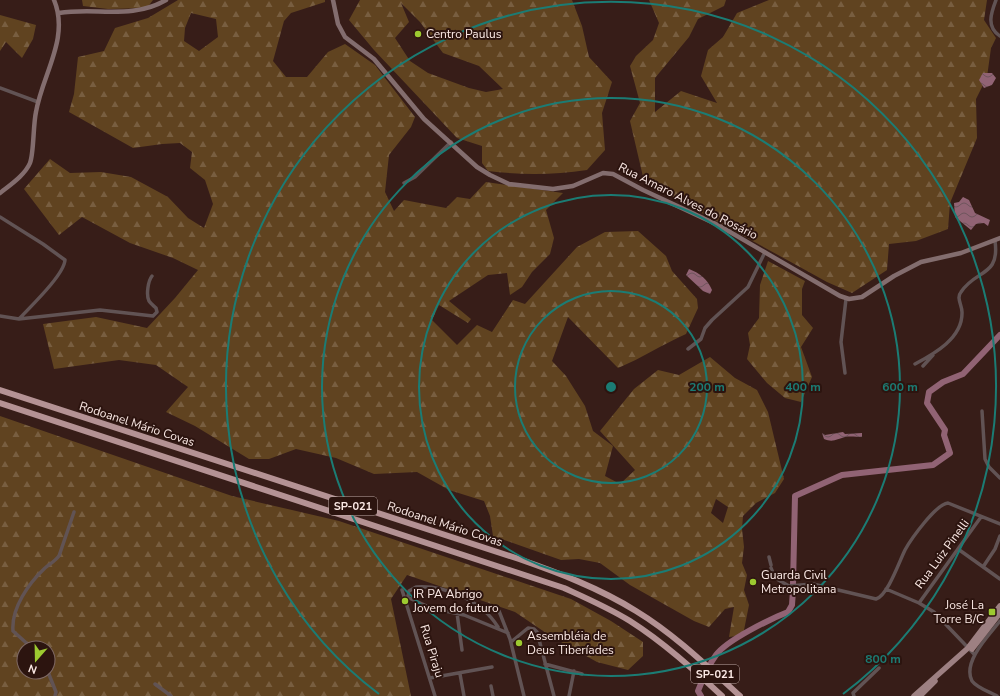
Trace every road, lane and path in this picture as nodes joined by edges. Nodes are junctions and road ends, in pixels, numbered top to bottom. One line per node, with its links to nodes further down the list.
1 (54, 0): 5 (street)
2 (166, 0): 5 (street)
3 (333, 0): 9 (street, Rua Amaro Alves do Rosário)
4 (996, 0): 6 (street)
5 (59, 13): 8 (street)
6 (1000, 36)
7 (0, 88): 8 (street)
8 (38, 102): 11 (street)
9 (451, 142): 10 (street); 14 (street, Rua Amaro Alves do Rosário)
10 (404, 183)
11 (0, 193)
12 (0, 217): 18 (street)
13 (998, 240): 16 (street); 20 (street)
14 (765, 252): 16 (street, Rua Amaro Alves do Rosário); 19 (street)
15 (152, 276): 18 (street)
16 (846, 299): 23 (street)
17 (0, 316): 18 (street)
18 (18, 318)
19 (688, 349)
20 (935, 353): 21 (street); 22 (street)
21 (915, 364)
22 (923, 366)
23 (845, 373)
24 (0, 390): 72 (highway, Rodoanel Mário Covas / SP-021)
25 (0, 403): 71 (highway, Rodoanel Mário Covas / SP-021)
26 (982, 411): 27 (street)
27 (1000, 478)
28 (74, 512): 48 (street)
29 (981, 517): 30 (street); 32 (street, Rua Luiz Pinelli); 36 (street)
30 (1000, 524)
31 (1000, 536): 34 (street)
32 (958, 549): 34 (street); 40 (street, Rua Luiz Pinelli)
33 (769, 557): 36 (street)
34 (983, 568): 35 (street)
35 (1000, 579)
36 (886, 589): 40 (street)
37 (402, 590): 39 (street, Rua Piraju)
38 (407, 597): 39 (street); 43 (street); 46 (street)
39 (406, 602): 58 (street, Rua Piraju)
40 (919, 603): 51 (street)
41 (1000, 606): 51 (main road)
42 (499, 611): 47 (street)
43 (457, 612): 46 (street); 50 (street)
44 (1000, 613): 51 (main road)
45 (1000, 621): 51 (street)
46 (498, 628): 47 (street)
47 (508, 633): 49 (street)
48 (23, 640)
49 (511, 642): 52 (street); 68 (street)
50 (462, 650)
51 (971, 651): 73 (main road); 74 (main road); 75 (street)
52 (545, 664): 55 (street); 69 (street)
53 (492, 667): 56 (street)
54 (879, 668): 62 (street)
55 (574, 672): 57 (street); 70 (street)
56 (460, 674): 58 (street); 66 (street)
57 (582, 674)
58 (430, 678): 65 (street, Rua Piraju)
59 (51, 680): 63 (street)
60 (155, 684): 64 (street)
61 (491, 686): 67 (street)
62 (854, 694)
63 (55, 696)
64 (171, 696)
65 (435, 696)
66 (464, 696)
67 (493, 696)
68 (524, 696)
69 (554, 696)
70 (569, 696)
71 (722, 696)
72 (740, 696)
73 (914, 696)
74 (920, 696)
75 (997, 696)

